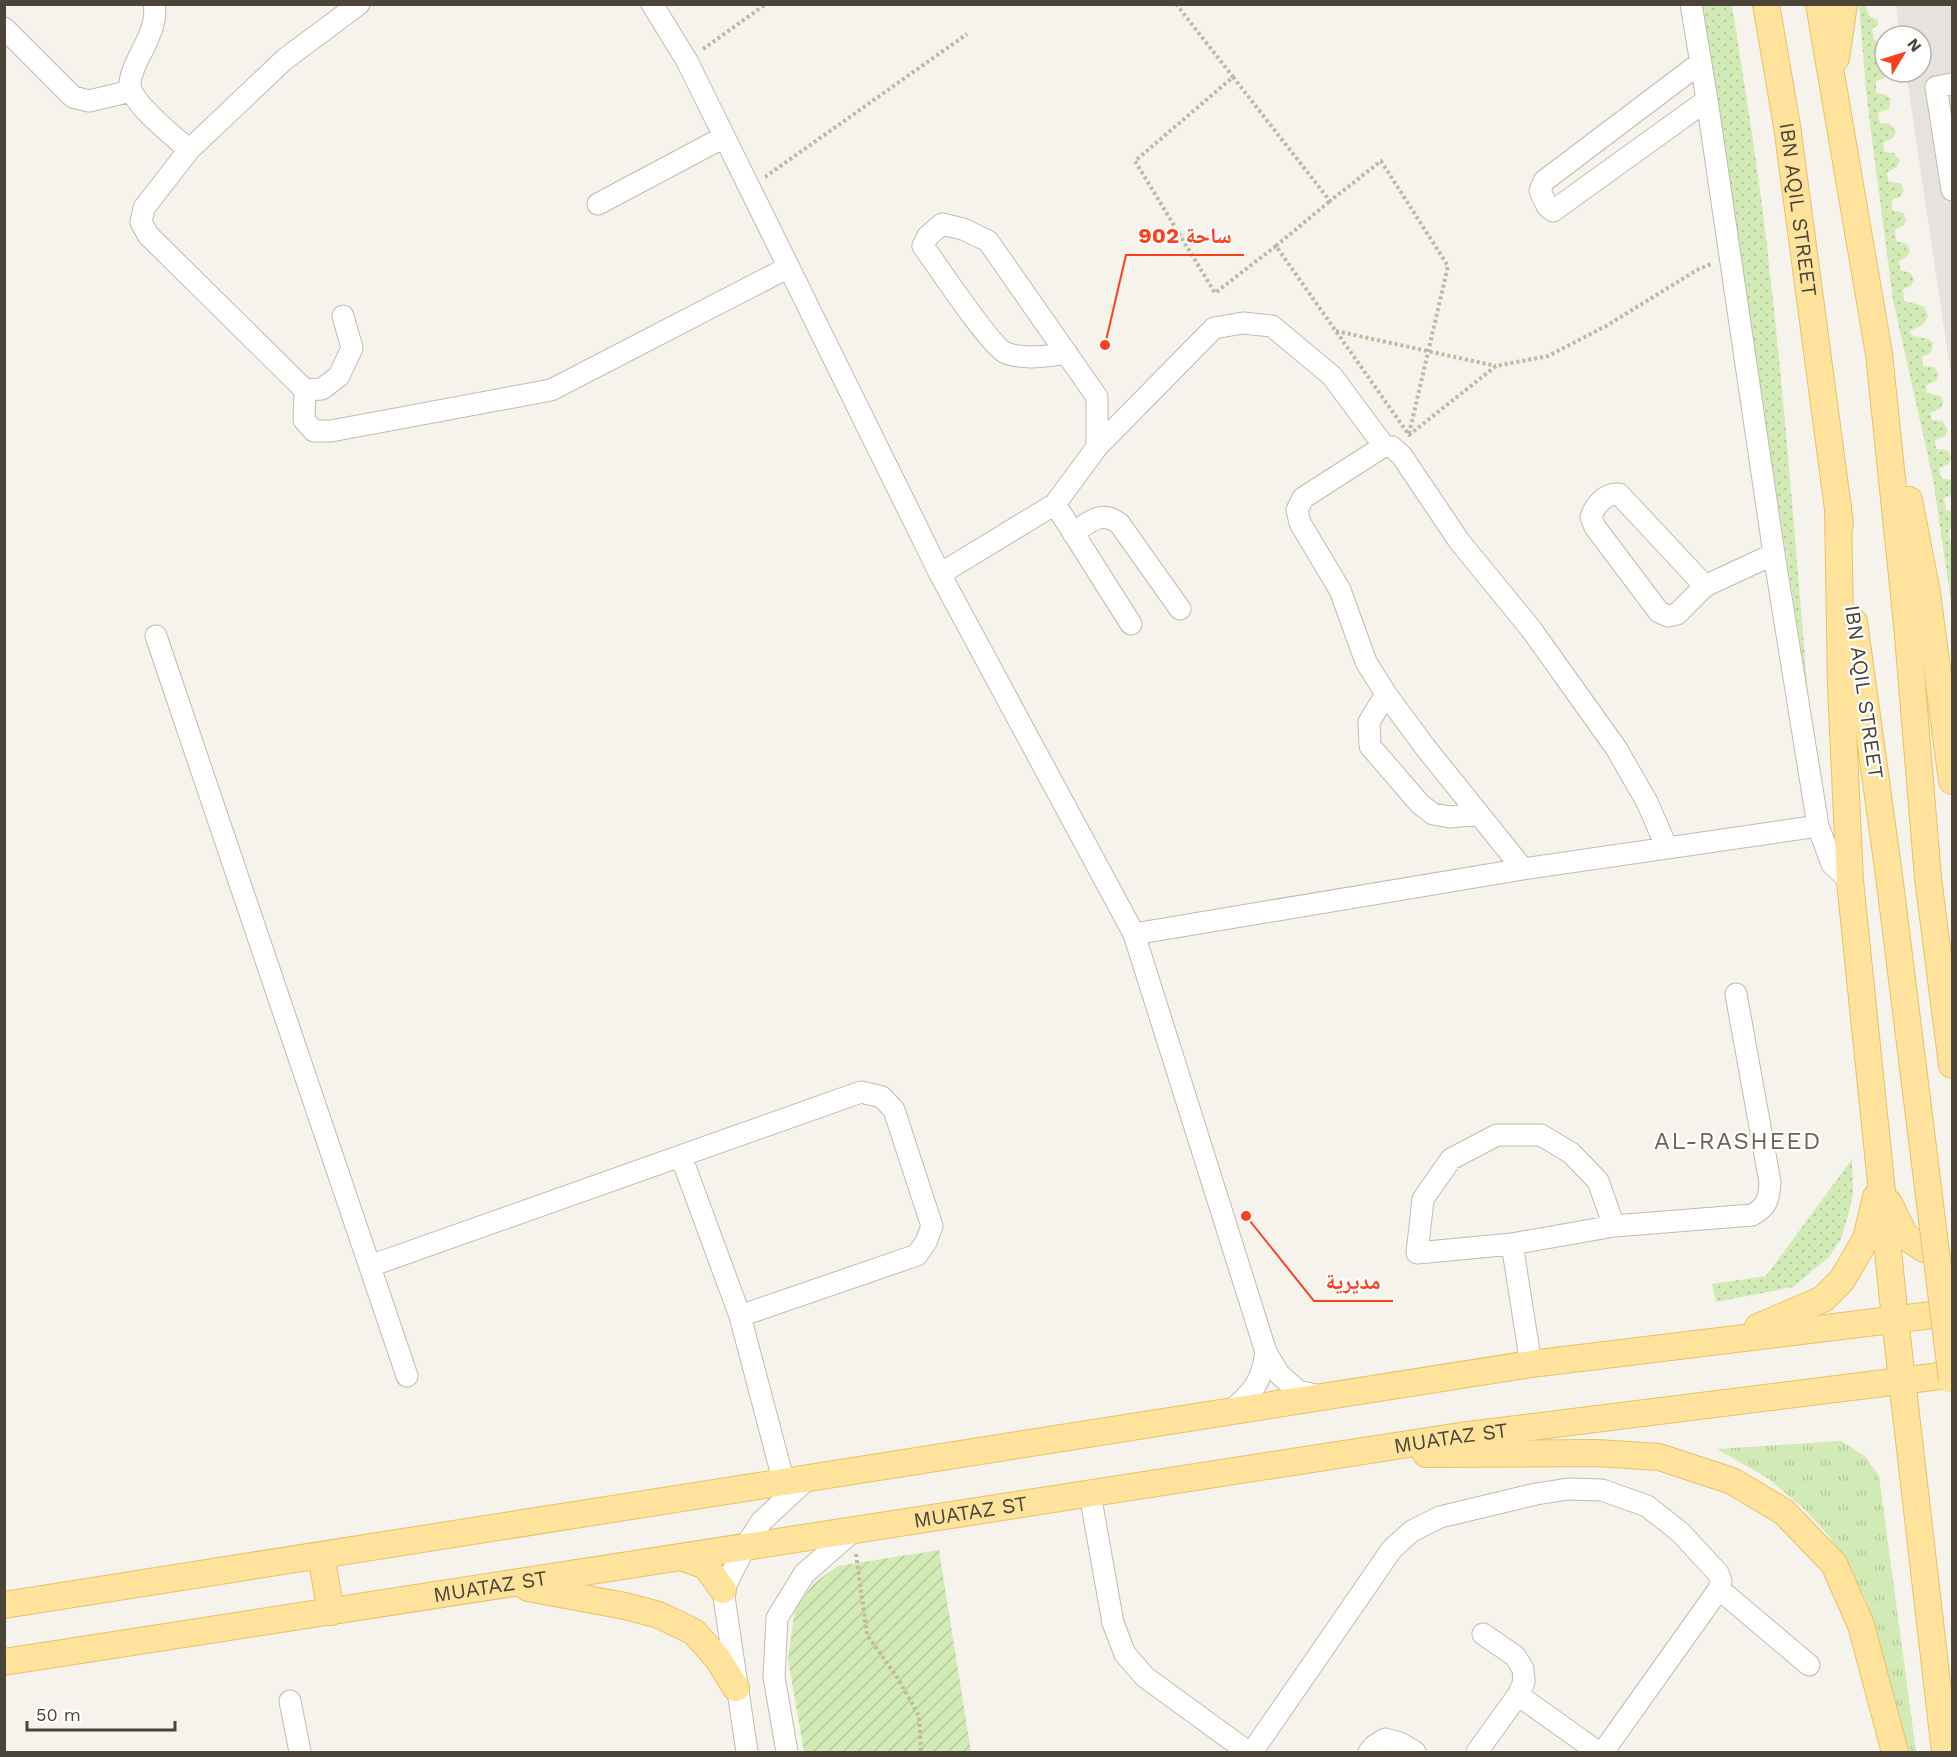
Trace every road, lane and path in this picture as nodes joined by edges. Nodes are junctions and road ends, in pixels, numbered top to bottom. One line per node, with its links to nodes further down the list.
1 (154, 4): 17 (street)
2 (359, 4): 22 (street)
3 (652, 4): 12 (street)
4 (766, 4): 12 (path)
5 (1176, 4): 14 (path)
6 (1690, 4): 13 (street)
7 (1766, 4): 41 (main road, IBN AQIL STREET)
8 (1819, 4): 15 (main road, IBN AQIL STREET)
9 (1844, 4): 15 (main road)
10 (4, 28): 17 (street)
11 (968, 34): 23 (path)
12 (687, 61): 21 (street)
13 (1700, 63): 18 (street); 19 (street)
14 (1233, 77): 25 (path); 27 (path)
15 (1832, 85): 34 (main road, IBN AQIL STREET)
16 (1944, 86): 24 (street)
17 (131, 91): 22 (street)
18 (1707, 100): 20 (street); 28 (street)
19 (1640, 108): 20 (street); 20 (street)
20 (1658, 135)
21 (724, 136): 23 (street); 26 (street)
22 (189, 150): 36 (street)
23 (750, 188): 29 (street)
24 (1953, 190)
25 (1330, 201): 27 (path); 32 (path)
26 (598, 204)
27 (1276, 246): 31 (path)
28 (1729, 255): 35 (path); 43 (street)
29 (789, 267): 36 (street); 44 (street)
30 (343, 316): 36 (street)
31 (1335, 331): 32 (path); 37 (path)
32 (1428, 351): 35 (path); 37 (path)
33 (1067, 353): 33 (street); 39 (street)
34 (1879, 354): 50 (main road); 58 (main road, IBN AQIL STREET)
35 (1496, 366): 37 (path)
36 (305, 390)
37 (1408, 435)
38 (1384, 446): 39 (street); 49 (street); 53 (street)
39 (1097, 447): 40 (street)
40 (1055, 504): 42 (street); 44 (street)
41 (1838, 507): 55 (main road); 72 (main road, IBN AQIL STREET, bridge)
42 (1073, 533): 46 (street); 47 (street)
43 (1774, 554): 45 (street); 52 (street)
44 (940, 574): 56 (street)
45 (1706, 586): 45 (street)
46 (1180, 609)
47 (1131, 624)
48 (156, 636): 64 (street)
49 (1386, 694): 51 (street); 51 (street)
50 (1953, 781)
51 (1479, 814): 54 (street)
52 (1818, 826): 53 (street); 55 (street)
53 (1667, 848): 54 (street)
54 (1523, 869): 56 (street)
55 (1850, 881): 60 (main road)
56 (1134, 934): 69 (street)
57 (1736, 994): 61 (street)
58 (1953, 1065)
59 (681, 1156): 64 (street); 66 (street); 66 (street)
60 (1881, 1180): 63 (main road); 67 (main road); 68 (main road)
61 (1614, 1226): 62 (street); 62 (street)
62 (1512, 1244): 70 (street)
63 (1924, 1249)
64 (370, 1266): 71 (street)
65 (1932, 1315): 67 (main road)
66 (740, 1317): 77 (street)
67 (1895, 1319): 68 (main road); 73 (main road)
68 (1727, 1340): 70 (main road)
69 (1266, 1352): 74 (street); 75 (street)
70 (1531, 1364): 74 (main road)
71 (407, 1376)
72 (1946, 1378): 73 (main road, MUATAZ ST)
73 (1902, 1381): 76 (main road, MUATAZ ST); 105 (main road)
74 (1324, 1396): 75 (main road)
75 (1231, 1411): 77 (main road)
76 (1339, 1455): 78 (main road, MUATAZ ST); 104 (main road)
77 (796, 1481): 80 (street); 81 (main road)
78 (1090, 1494): 79 (main road, MUATAZ ST); 98 (street)
79 (853, 1531): 80 (main road, MUATAZ ST); 96 (street); 97 (path)
80 (745, 1547): 82 (main road, MUATAZ ST); 85 (street)
81 (321, 1556): 86 (main road); 87 (main road)
82 (681, 1557): 83 (main road, MUATAZ ST); 85 (main road)
83 (510, 1584): 87 (main road, MUATAZ ST); 91 (main road)
84 (1719, 1589): 90 (street); 98 (street); 103 (street)
85 (723, 1590): 91 (street)
86 (4, 1605)
87 (331, 1612): 89 (main road, MUATAZ ST)
88 (1483, 1634): 92 (street)
89 (4, 1662)
90 (1809, 1665)
91 (736, 1688): 95 (street)
92 (1518, 1695): 101 (street); 102 (street)
93 (290, 1701): 94 (street)
94 (300, 1752)
95 (747, 1752)
96 (787, 1752)
97 (921, 1752)
98 (1250, 1752)
99 (1370, 1752): 100 (street)
100 (1415, 1752)
101 (1477, 1752)
102 (1598, 1752)
103 (1603, 1752)
104 (1895, 1752)
105 (1945, 1752)

